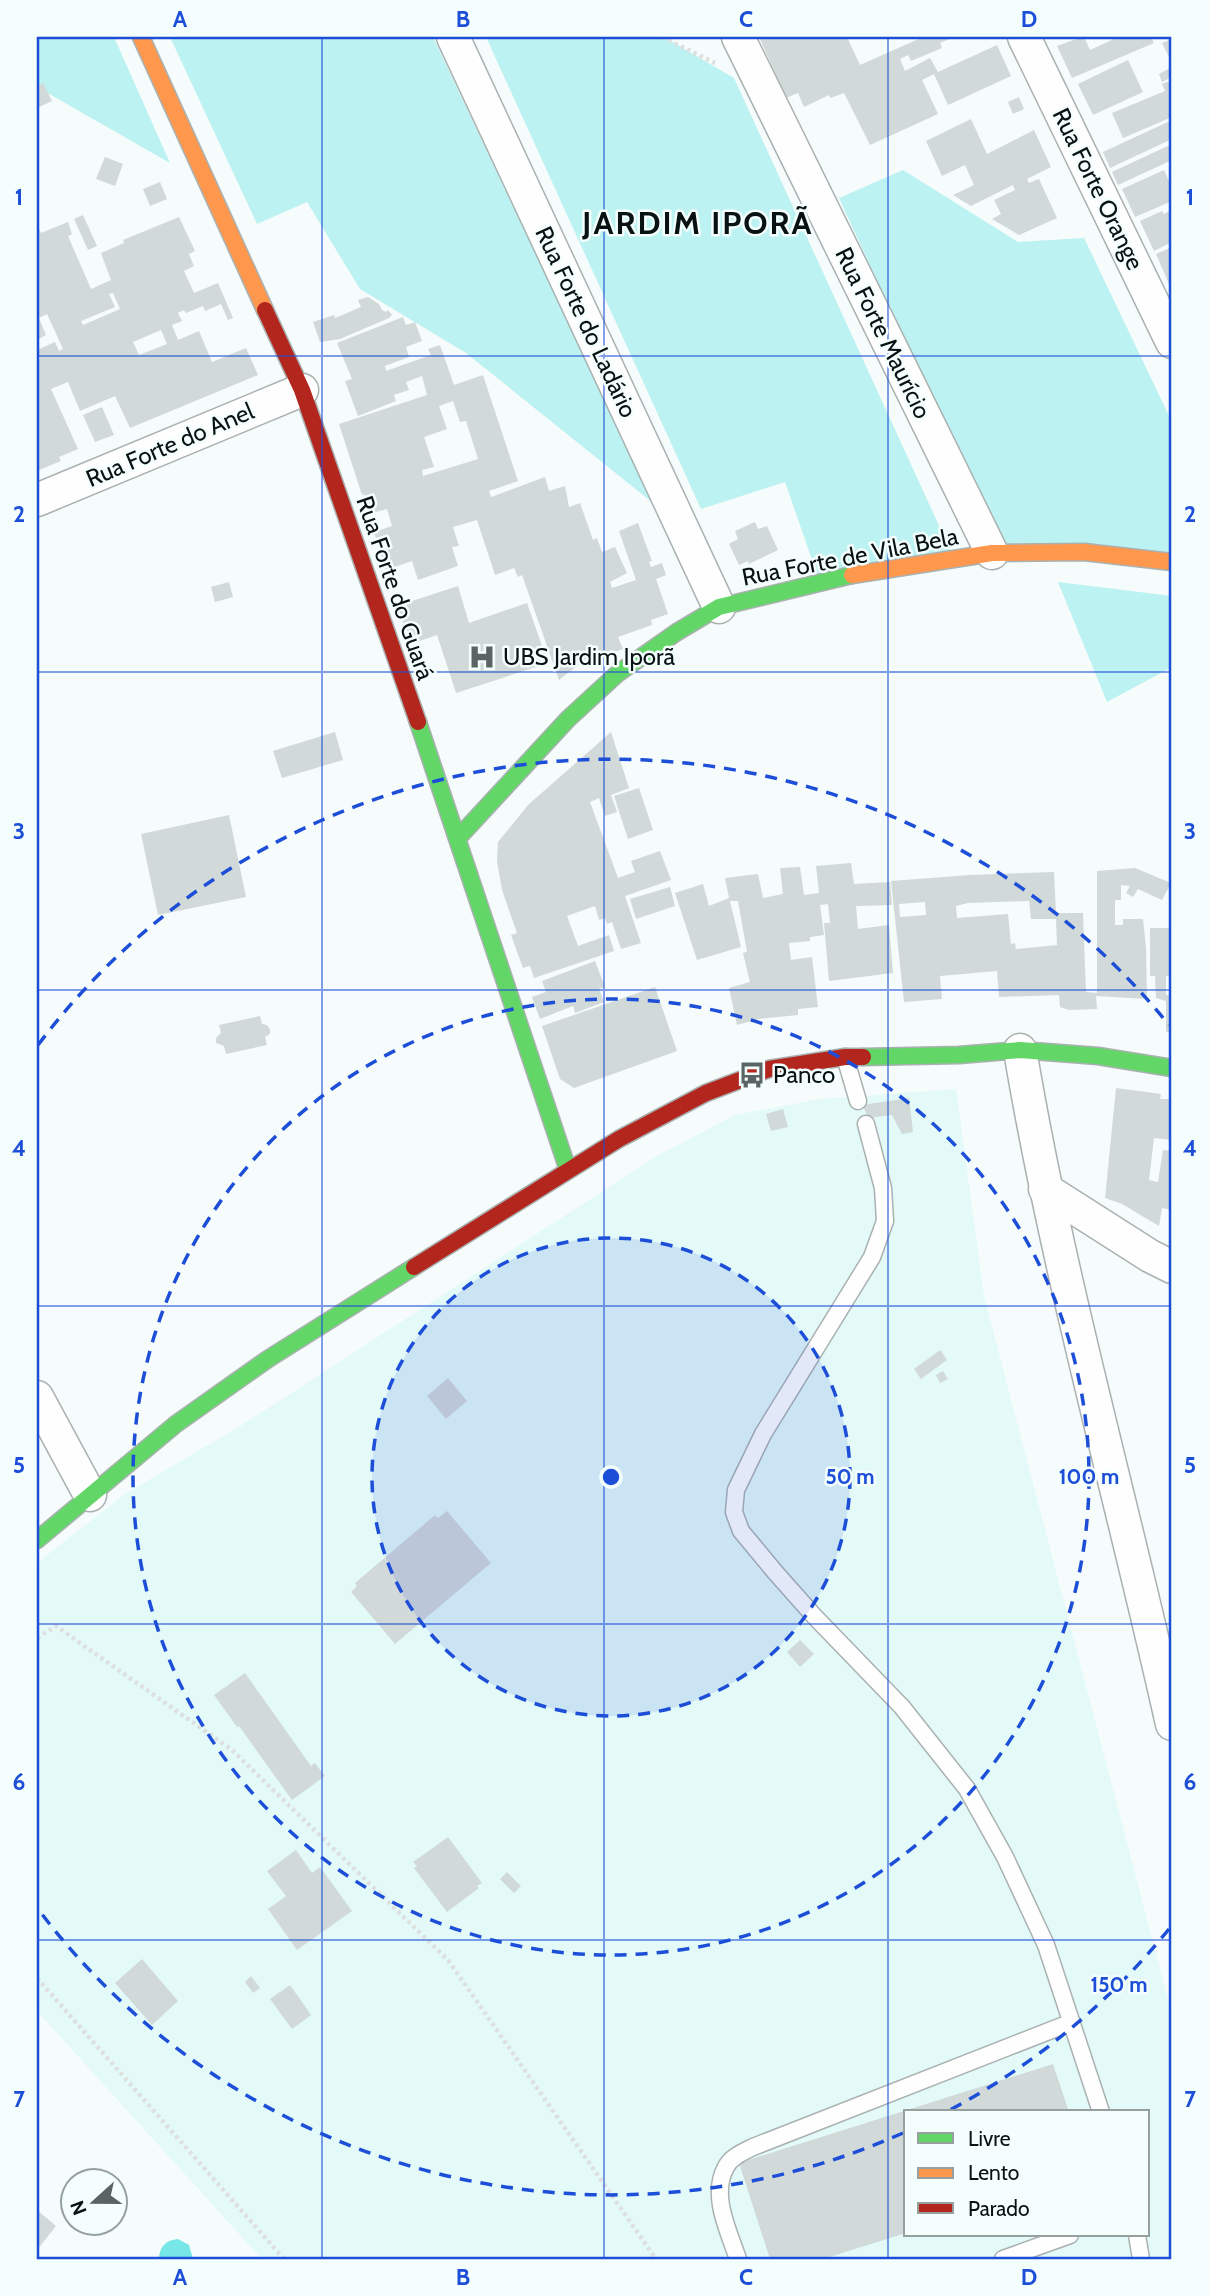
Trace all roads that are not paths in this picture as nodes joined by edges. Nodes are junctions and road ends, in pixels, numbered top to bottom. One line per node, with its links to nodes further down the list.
1 (141, 37): 6 (street, Rua Forte do Guará)
2 (453, 37): 10 (street, Rua Forte do Ladário)
3 (738, 37): 8 (street, Rua Forte Maurício)
4 (1024, 37): 5 (street, Rua Forte Orange)
5 (1172, 342)
6 (302, 390): 7 (street, Rua Forte do Anel); 11 (street, Rua Forte do Guará)
7 (37, 500)
8 (992, 553): 9 (street, Rua Forte de Vila Bela); 10 (street, Rua Forte de Vila Bela)
9 (1172, 562)
10 (719, 607): 11 (street, Rua Forte de Vila Bela)
11 (458, 838): 17 (street, Rua Forte do Guará)
12 (1020, 1050): 13 (street); 14 (street); 18 (street)
13 (845, 1057): 15 (lane); 17 (street)
14 (1172, 1068)
15 (858, 1101)
16 (866, 1125): 24 (lane)
17 (568, 1170): 21 (street)
18 (1045, 1189): 19 (street); 23 (street)
19 (1172, 1267)
20 (37, 1396): 21 (street)
21 (90, 1496): 22 (street)
22 (37, 1539)
23 (1172, 1724)
24 (1072, 2022): 25 (lane); 28 (lane)
25 (1100, 2110)
26 (1067, 2236): 29 (lane)
27 (1137, 2236): 30 (lane)
28 (738, 2259)
29 (1003, 2259)
30 (1141, 2259)

